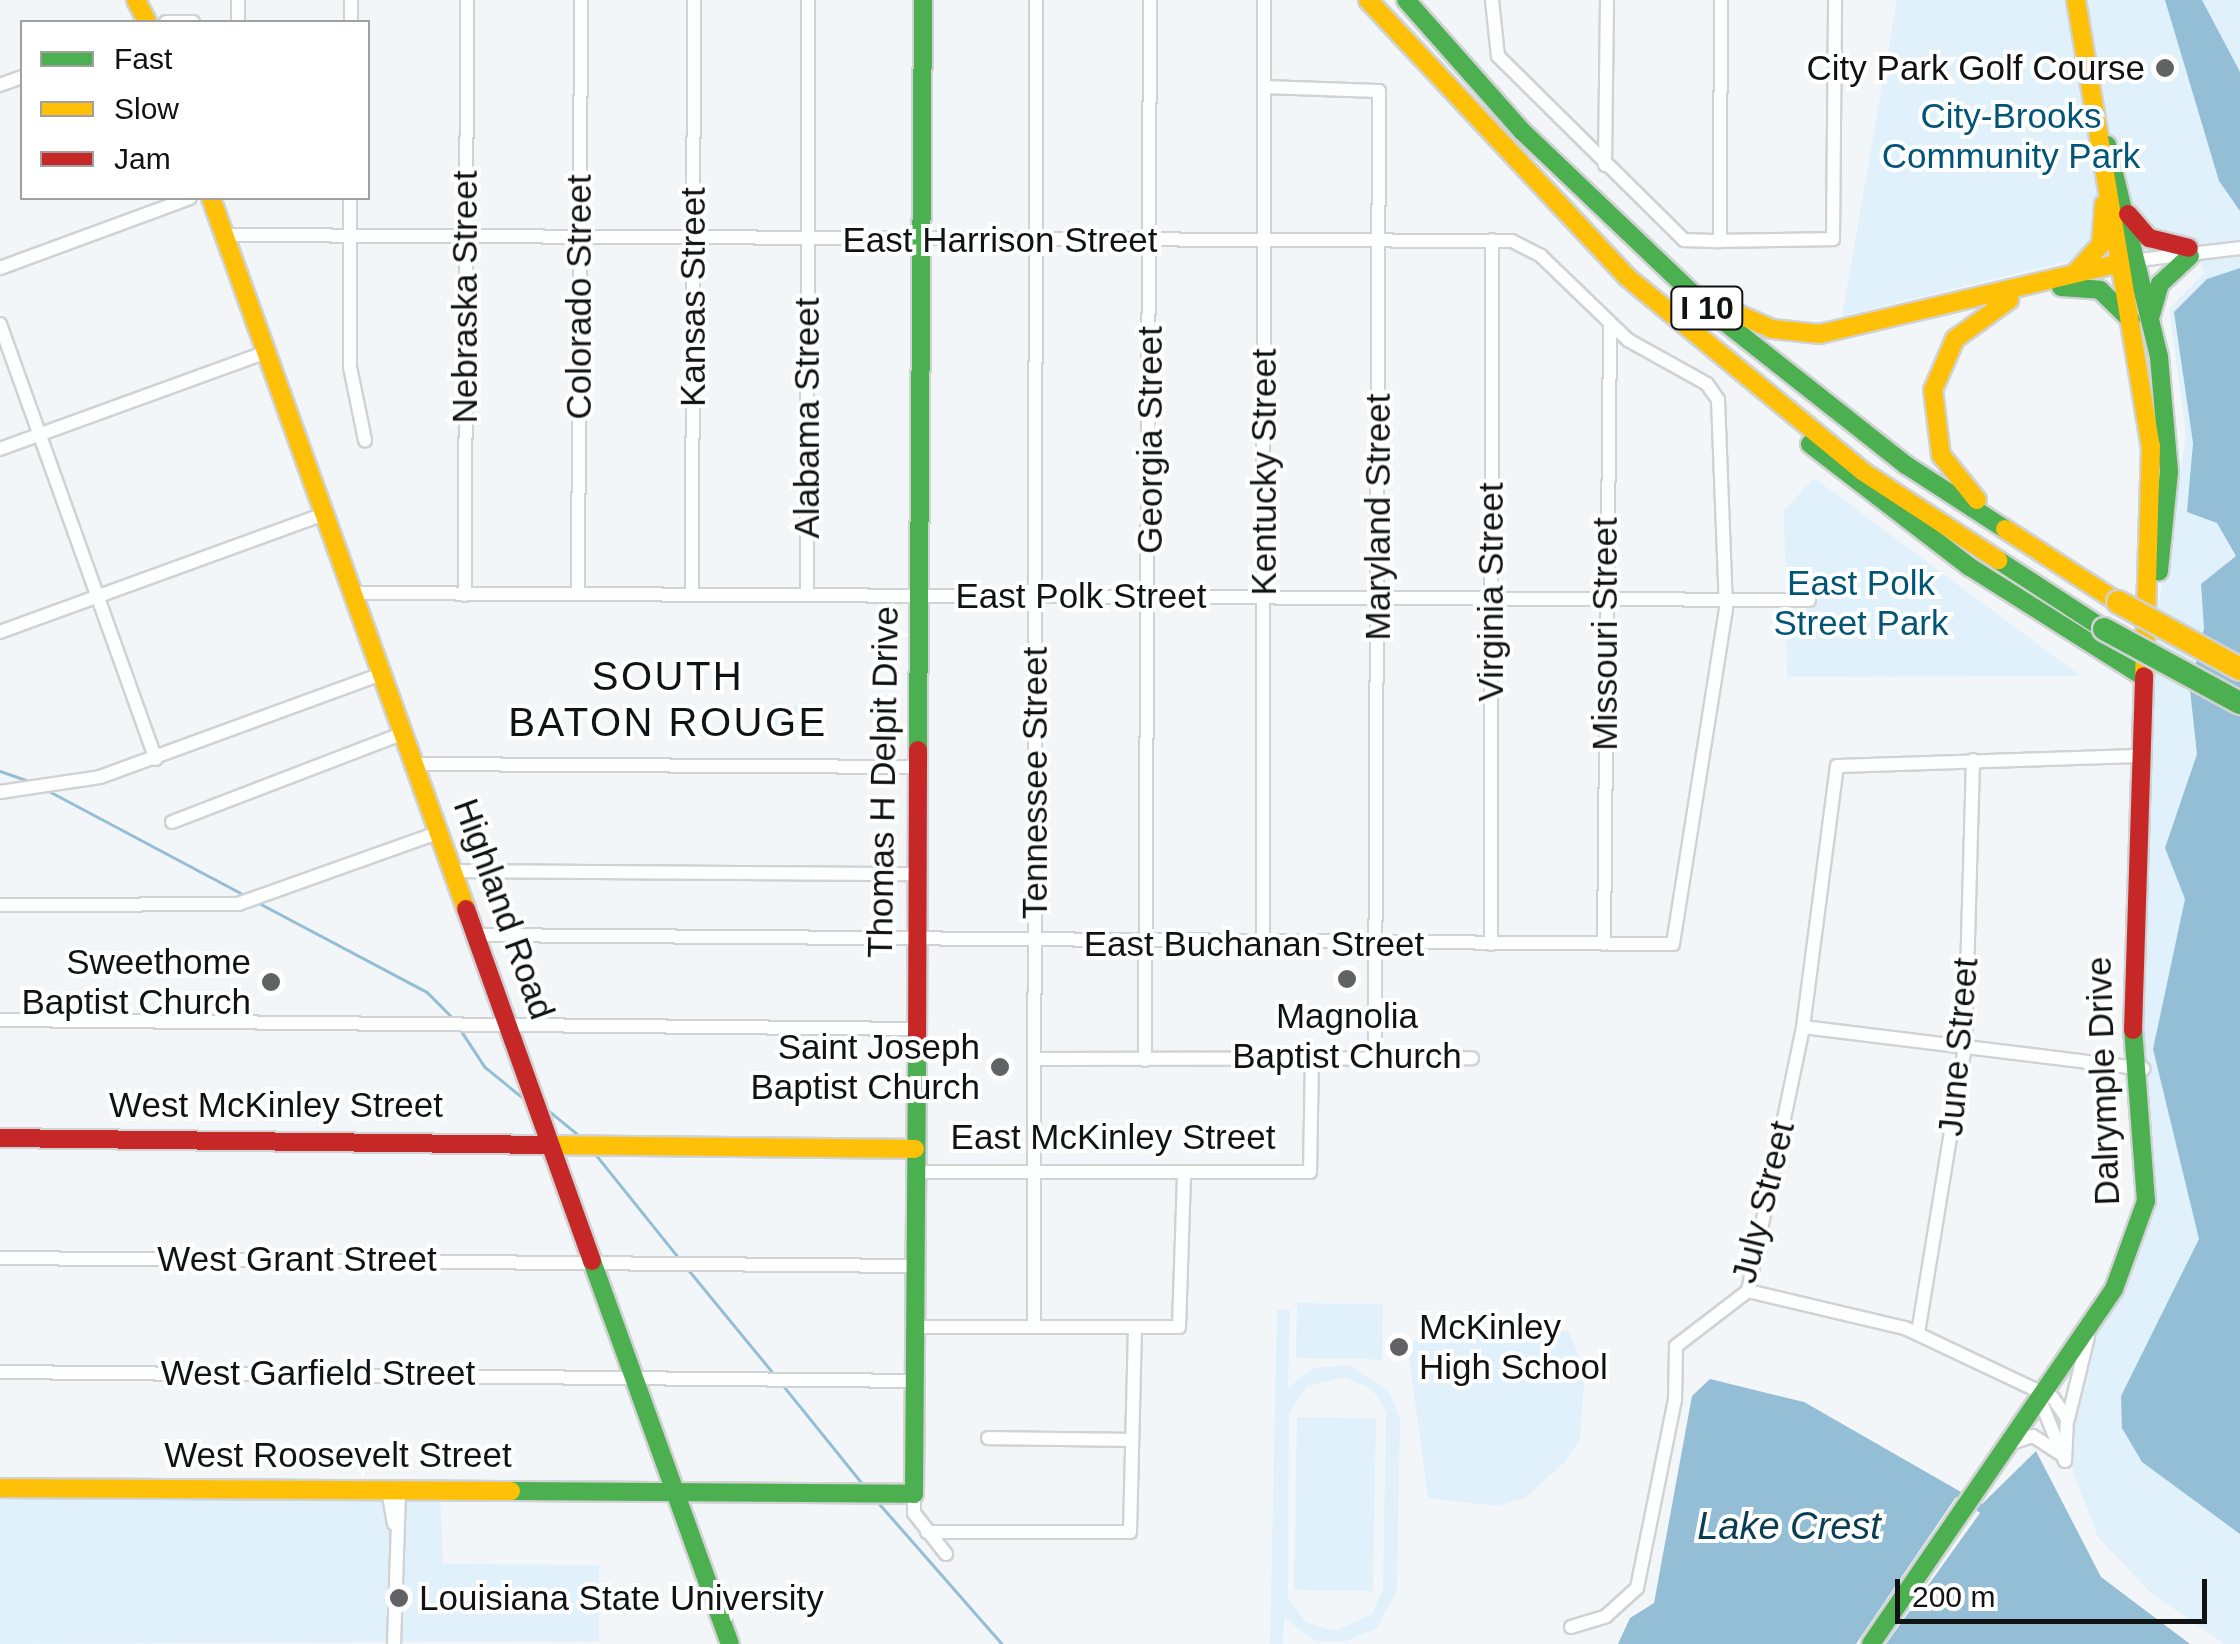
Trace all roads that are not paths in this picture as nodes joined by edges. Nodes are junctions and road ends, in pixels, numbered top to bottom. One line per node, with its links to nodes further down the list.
1 (466, 0): 26 (street, Nebraska Street)
2 (581, 0): 27 (street, Colorado Street)
3 (694, 0): 28 (street, Kansas Street)
4 (808, 0): 29 (street, Alabama Street)
5 (923, 0): 30 (main road, Thomas H Delpit Drive)
6 (1036, 0): 34 (street, Tennessee Street)
7 (1150, 0): 36 (street, Georgia Street)
8 (1264, 0): 18 (street, Kentucky Street)
9 (1350, 0): 17 (main road)
10 (1368, 0): 17 (main road, I 10)
11 (1406, 0): 38 (main road, I 10)
12 (1492, 0): 19 (street)
13 (1608, 0): 19 (street)
14 (1721, 0): 35 (street)
15 (1835, 0): 35 (street)
16 (2076, 0): 23 (main road, Dalrymple Drive)
17 (1435, 77): 48 (main road, I 10)
18 (1264, 87): 31 (street, Kentucky Street); 32 (street, Maryland Street)
19 (1605, 165): 35 (street)
20 (185, 200): 41 (street)
21 (211, 200): 24 (main road, Highland Road)
22 (350, 200): 25 (street)
23 (2113, 204): 39 (main road); 40 (main road, Dalrymple Drive); 42 (main road)
24 (224, 236): 25 (street, East Harrison Street); 46 (main road, Highland Road)
25 (350, 236): 26 (street, East Harrison Street); 50 (street)
26 (465, 238): 27 (street, East Harrison Street); 55 (street, Nebraska Street)
27 (579, 238): 28 (street, East Harrison Street); 56 (street, Colorado Street)
28 (694, 238): 29 (street, East Harrison Street); 57 (street, Kansas Street)
29 (808, 238): 30 (street, East Harrison Street); 58 (street, Alabama Street)
30 (922, 239): 34 (street, East Harrison Street); 59 (main road, Thomas H Delpit Drive)
31 (1264, 240): 32 (street, East Harrison Street); 36 (street, East Harrison Street); 62 (street, Kentucky Street)
32 (1379, 240): 33 (street, East Harrison Street); 64 (street, Maryland Street)
33 (1492, 240): 44 (street, East Harrison Street); 65 (street, Virginia Street)
34 (1034, 241): 36 (street, East Harrison Street); 60 (street, Tennessee Street)
35 (1720, 241)
36 (1150, 242): 61 (street, Georgia Street)
37 (2240, 248): 39 (street)
38 (1642, 250): 42 (main road); 53 (main road, I 10)
39 (2194, 251): 40 (street); 43 (main road)
40 (2127, 266): 42 (main road); 43 (main road, Dalrymple Drive); 47 (main road)
41 (0, 268)
42 (2064, 282): 43 (main road); 53 (main road)
43 (2141, 320): 47 (main road, Dalrymple Drive); 72 (main road, Dalrymple Drive)
44 (1610, 326): 66 (street, Missouri Street); 67 (street, East Harrison Street)
45 (1, 331): 49 (street)
46 (267, 352): 49 (street); 52 (main road, Highland Road)
47 (2159, 376): 72 (main road, Dalrymple Drive)
48 (1782, 405): 72 (main road); 73 (main road, I 10, bridge)
49 (40, 435): 51 (street); 63 (street)
50 (365, 440)
51 (0, 450)
52 (324, 514): 54 (main road, Highland Road); 63 (street)
53 (2054, 562): 70 (main road, I 10, bridge)
54 (353, 593): 55 (street, East Polk Street); 71 (main road, Highland Road)
55 (465, 594): 56 (street, East Polk Street)
56 (578, 594): 57 (street, East Polk Street)
57 (692, 595): 58 (street, East Polk Street)
58 (807, 595): 59 (street, East Polk Street)
59 (919, 596): 60 (street, East Polk Street); 79 (main road, Thomas H Delpit Drive)
60 (1036, 596): 61 (street, East Polk Street); 88 (street, Tennessee Street)
61 (1150, 596): 62 (street, East Polk Street); 89 (street, Georgia Street)
62 (1264, 596): 64 (street, East Polk Street); 90 (street, Kentucky Street)
63 (99, 597): 69 (street); 76 (street)
64 (1378, 598): 65 (street, East Polk Street); 91 (street, Maryland Street)
65 (1491, 598): 66 (street, East Polk Street); 92 (street, Virginia Street)
66 (1605, 598): 67 (street, East Polk Street); 93 (street, Missouri Street)
67 (1723, 598): 68 (street, East Polk Street); 93 (street, East Buchanan Street)
68 (1809, 600)
69 (0, 632)
70 (2240, 668)
71 (382, 674): 74 (main road, Highland Road); 76 (street)
72 (2140, 674): 75 (main road, Dalrymple Drive)
73 (2240, 704)
74 (404, 734): 78 (main road, Highland Road); 81 (street)
75 (2138, 756): 77 (street); 104 (main road, Dalrymple Drive)
76 (156, 759): 80 (street)
77 (1973, 760): 96 (street, July Street); 98 (street, June Street)
78 (416, 764): 79 (street); 82 (main road, Highland Road)
79 (916, 767): 84 (main road, Thomas H Delpit Drive)
80 (0, 792)
81 (172, 822)
82 (440, 832): 83 (main road, Highland Road); 85 (street)
83 (453, 871): 84 (street); 86 (main road, Highland Road)
84 (916, 874): 87 (main road, Thomas H Delpit Drive)
85 (0, 905)
86 (476, 934): 87 (street, East Buchanan Street); 95 (main road, Highland Road)
87 (916, 941): 88 (street, East Buchanan Street); 97 (main road, Thomas H Delpit Drive)
88 (1034, 943): 89 (street, East Buchanan Street); 100 (street, Tennessee Street)
89 (1148, 944): 90 (street, East Buchanan Street); 102 (street, Georgia Street)
90 (1263, 944): 91 (street, East Buchanan Street)
91 (1376, 944): 92 (street, East Buchanan Street); 101 (street, Maryland Street)
92 (1491, 944): 93 (street, East Buchanan Street)
93 (1604, 944)
94 (0, 1020): 95 (street)
95 (496, 1022): 97 (street); 106 (main road, Highland Road)
96 (1803, 1027): 98 (street); 113 (street, July Street)
97 (915, 1029): 107 (main road, Thomas H Delpit Drive)
98 (1965, 1047): 104 (street); 118 (street, June Street)
99 (1472, 1058): 101 (street)
100 (1035, 1059): 102 (street); 108 (street, Tennessee Street)
101 (1374, 1059): 103 (street)
102 (1145, 1060): 103 (street)
103 (1312, 1060): 109 (street, East McKinley Street)
104 (2140, 1069): 114 (main road, Dalrymple Drive)
105 (0, 1138): 106 (main road, West McKinley Street)
106 (556, 1140): 107 (main road, East McKinley Street); 111 (main road, Highland Road)
107 (915, 1160): 108 (street, East McKinley Street); 112 (main road, Thomas H Delpit Drive)
108 (1034, 1173): 109 (street, East McKinley Street); 116 (street, Tennessee Street)
109 (1184, 1174): 117 (street)
110 (0, 1258): 111 (street, West Grant Street)
111 (594, 1263): 112 (street, West Grant Street); 120 (main road, Highland Road)
112 (914, 1266): 115 (main road, Thomas H Delpit Drive)
113 (1748, 1291): 118 (street); 134 (street, July Street)
114 (2093, 1319): 122 (main road, Dalrymple Drive); 123 (street)
115 (914, 1327): 116 (street); 121 (main road, Thomas H Delpit Drive)
116 (1034, 1327): 117 (street)
117 (1134, 1328): 125 (street)
118 (1918, 1333): 122 (street)
119 (0, 1372): 120 (street, West Garfield Street)
120 (635, 1376): 121 (street, West Garfield Street); 130 (main road, Highland Road)
121 (914, 1381): 131 (main road, Thomas H Delpit Drive)
122 (2039, 1398): 123 (street); 126 (main road, Dalrymple Drive); 127 (street)
123 (2068, 1426): 127 (street)
124 (988, 1438): 125 (street)
125 (1132, 1440): 132 (street)
126 (2005, 1446): 127 (street); 137 (main road, Dalrymple Drive)
127 (2061, 1454)
128 (0, 1488): 129 (main road, West Roosevelt Street)
129 (394, 1490): 130 (main road, West Roosevelt Street); 135 (street)
130 (676, 1492): 131 (main road, West Roosevelt Street); 136 (main road, Highland Road)
131 (906, 1494): 132 (street, Thomas H Delpit Drive)
132 (927, 1532): 133 (street, Thomas H Delpit Drive)
133 (946, 1554)
134 (1571, 1627)
135 (394, 1644)
136 (730, 1644)
137 (1871, 1644)

